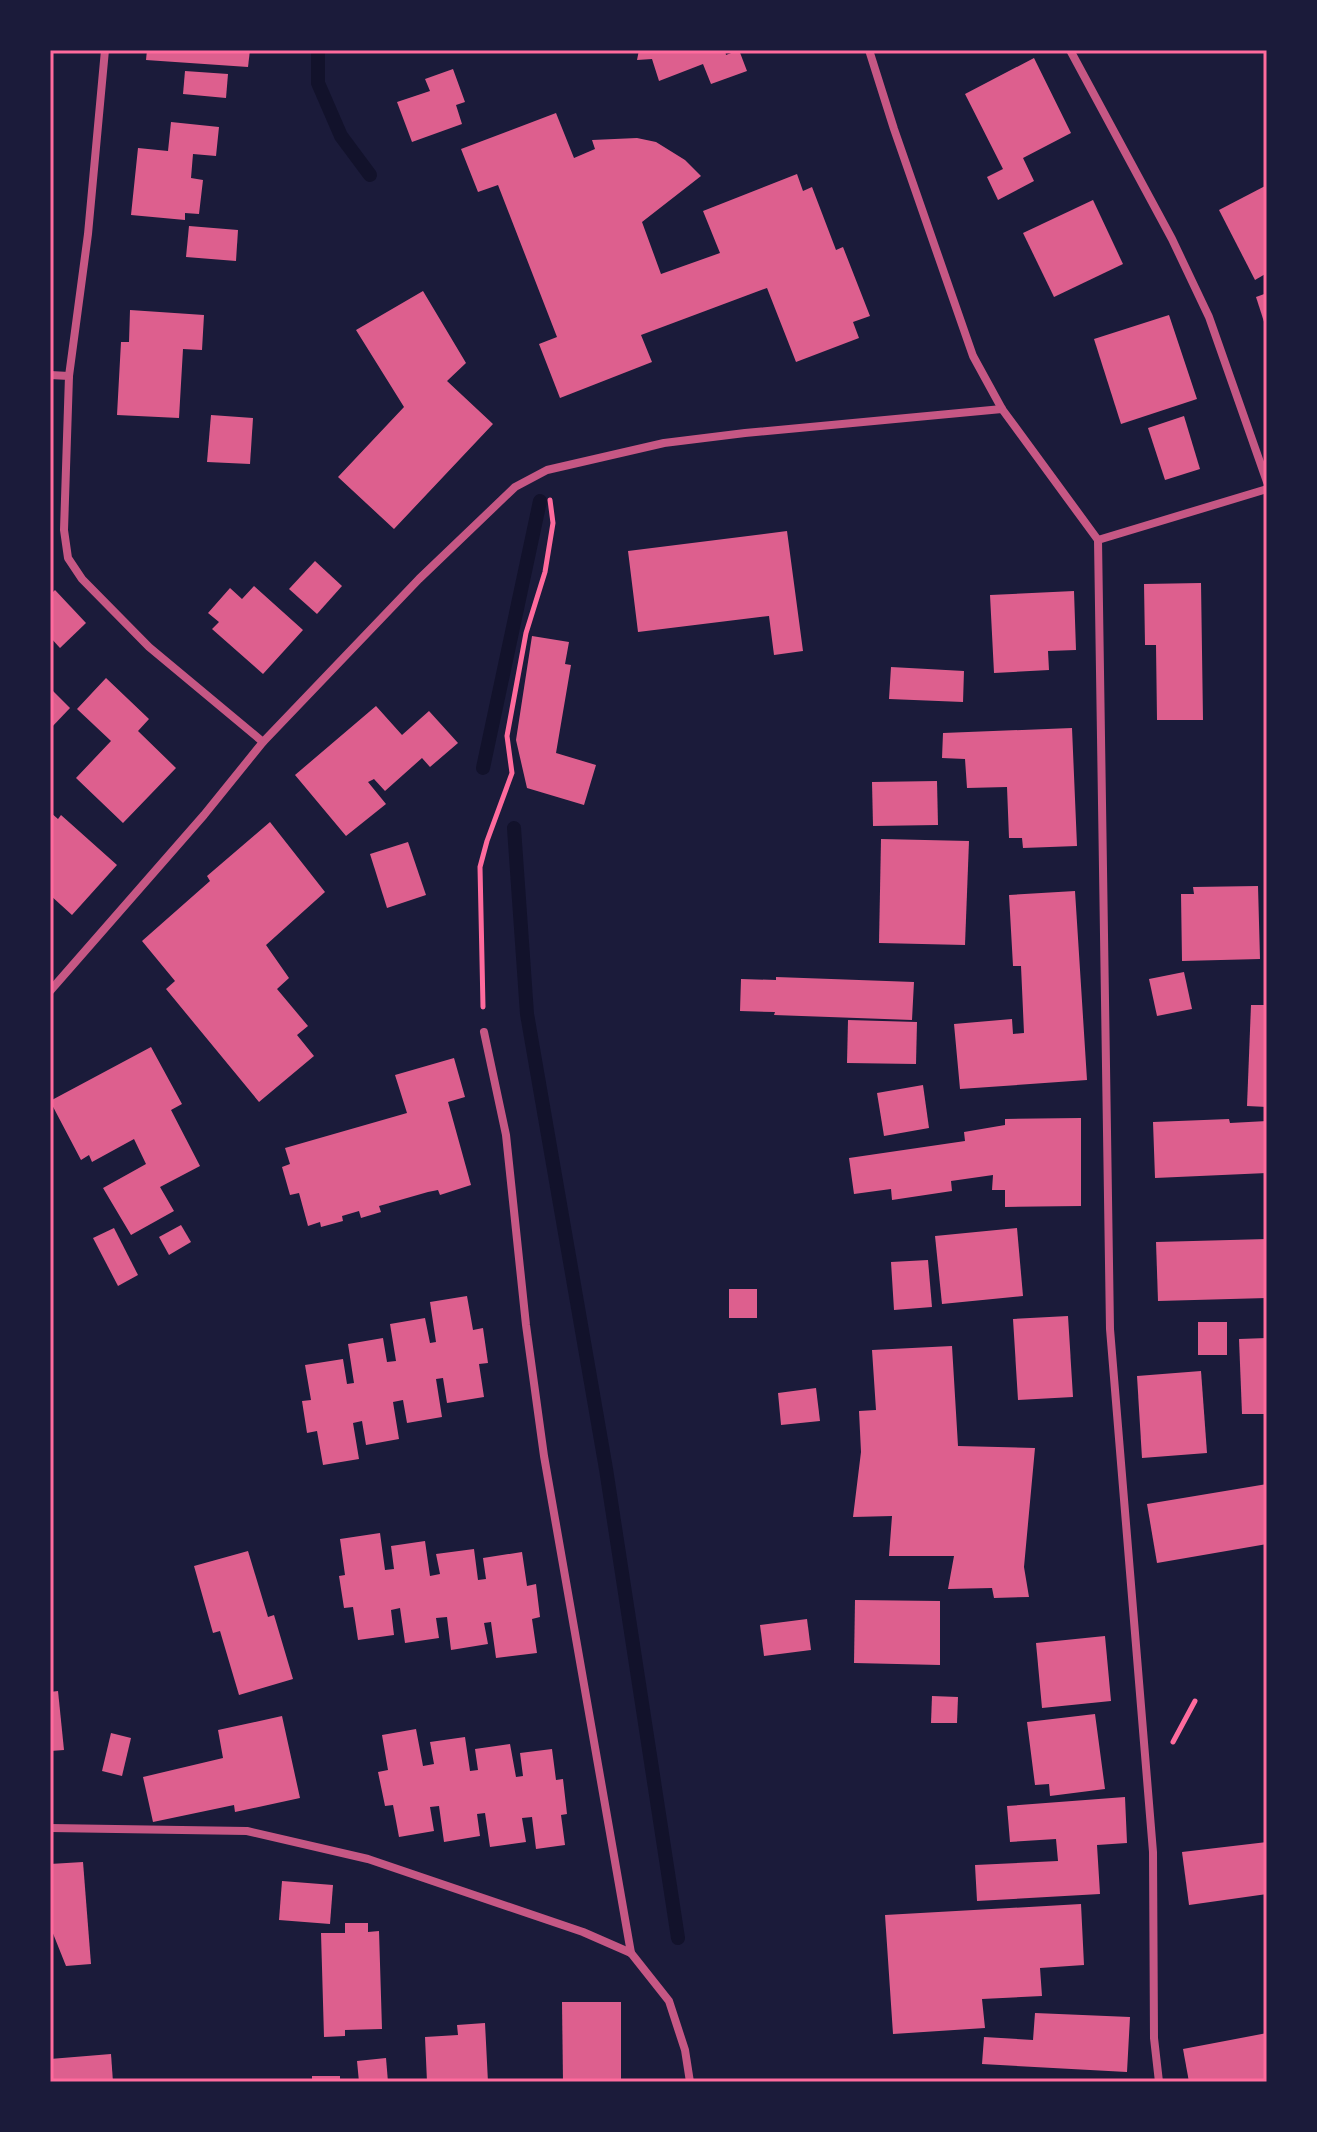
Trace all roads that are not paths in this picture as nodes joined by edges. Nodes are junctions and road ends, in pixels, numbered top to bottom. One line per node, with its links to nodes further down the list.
1 (105, 50): 5 (street)
2 (869, 50): 6 (street)
3 (1070, 50): 7 (street)
4 (50, 375): 5 (street)
5 (69, 376): 10 (street)
6 (1002, 409): 9 (street); 10 (street)
7 (1267, 482)
8 (1267, 489): 9 (street)
9 (1098, 540): 16 (street)
10 (263, 742): 11 (street)
11 (50, 991)
12 (484, 1032): 14 (street)
13 (50, 1828): 14 (street)
14 (631, 1953): 15 (street)
15 (690, 2082)
16 (1159, 2082)

